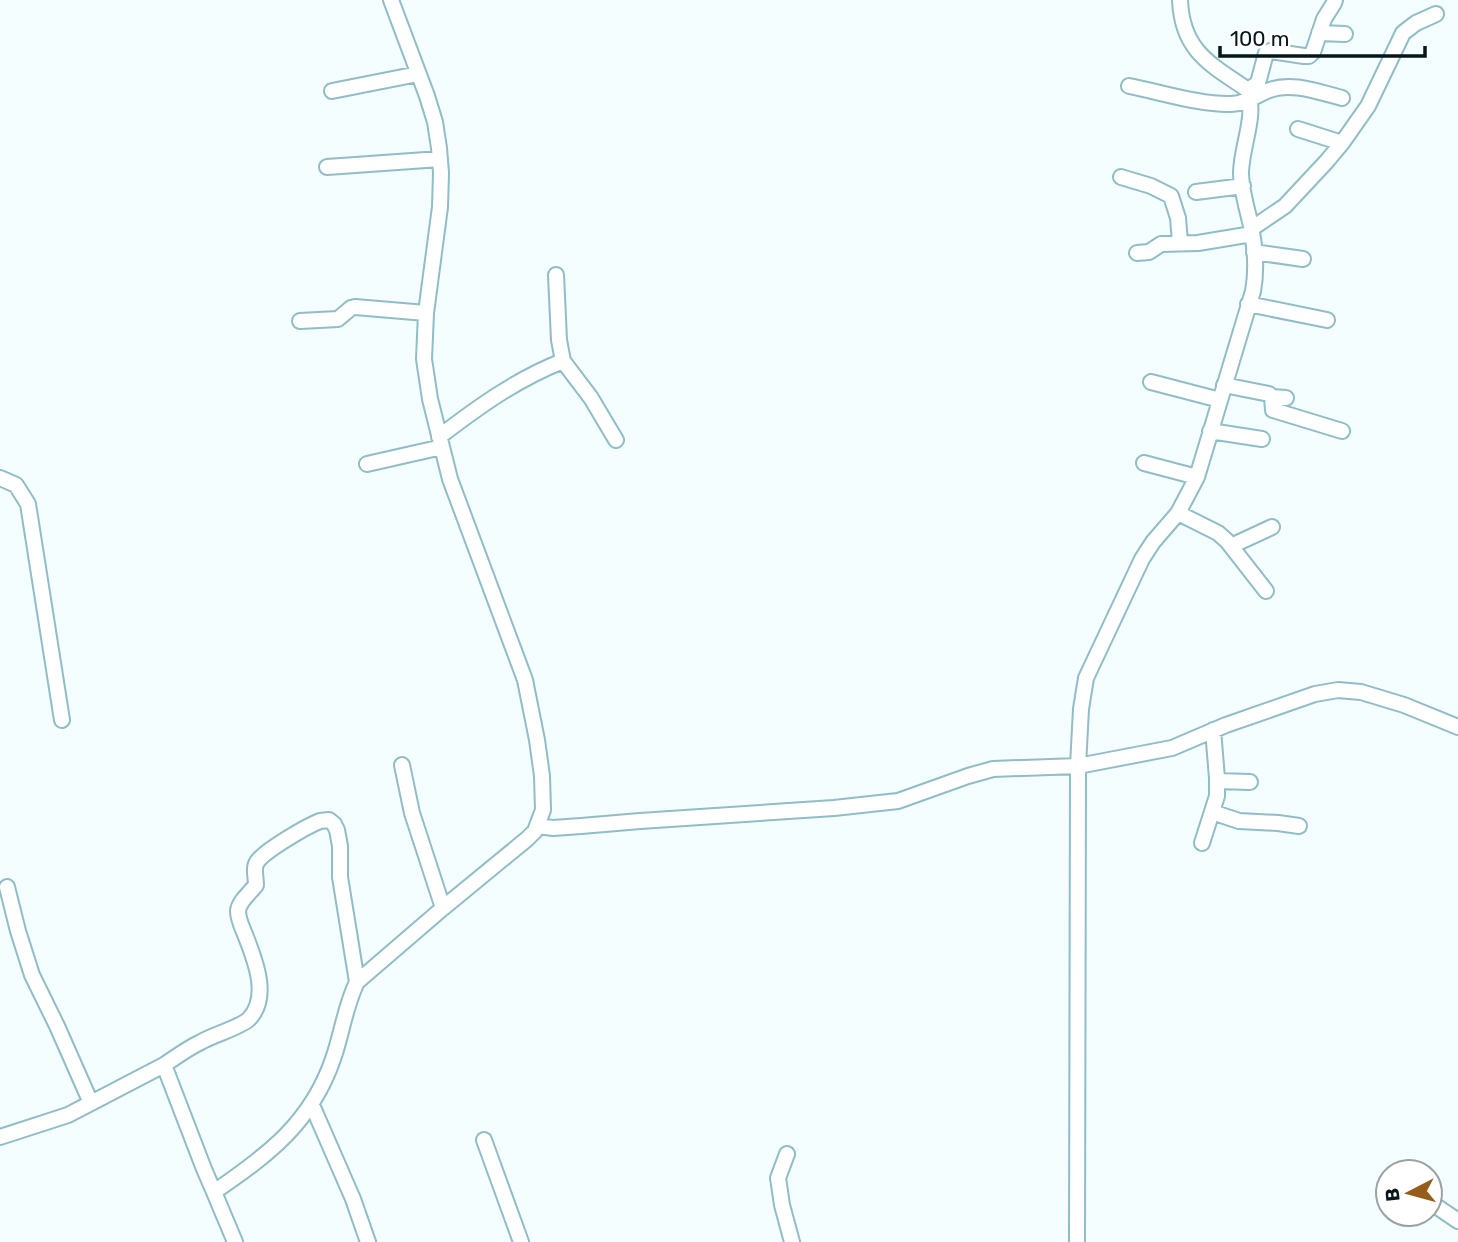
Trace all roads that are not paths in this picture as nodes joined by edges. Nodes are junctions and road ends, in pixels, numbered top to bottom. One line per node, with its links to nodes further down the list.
1 (391, 0): 7 (street)
2 (1180, 0): 10 (street)
3 (1335, 0): 5 (street)
4 (1436, 14): 13 (street)
5 (1319, 33): 6 (street); 10 (street)
6 (1345, 34)
7 (418, 74): 9 (street); 14 (street)
8 (1129, 86): 10 (street)
9 (332, 91)
10 (1249, 95): 11 (street); 17 (street)
11 (1342, 98)
12 (1298, 129): 13 (street)
13 (1342, 143): 19 (street)
14 (440, 159): 15 (street); 26 (street)
15 (327, 167)
16 (1121, 177): 20 (street)
17 (1242, 186): 18 (street); 19 (street)
18 (1196, 192)
19 (1252, 231): 20 (street); 21 (street)
20 (1180, 243): 22 (street)
21 (1254, 252): 23 (street); 25 (street)
22 (1137, 253)
23 (1303, 259)
24 (556, 275): 29 (street)
25 (1248, 304): 27 (street); 31 (street)
26 (426, 313): 28 (street); 37 (street)
27 (1327, 320)
28 (300, 321)
29 (563, 361): 36 (street); 37 (street)
30 (1151, 382): 32 (street)
31 (1224, 385): 32 (street); 33 (street)
32 (1220, 400): 34 (street)
33 (1342, 430)
34 (1210, 431): 35 (street); 40 (street)
35 (1262, 439)
36 (616, 440)
37 (440, 442): 39 (street); 54 (street)
38 (1143, 463): 40 (street)
39 (367, 464)
40 (1197, 477): 42 (street)
41 (0, 478): 46 (street)
42 (1178, 513): 44 (street); 50 (street)
43 (1272, 527): 44 (street)
44 (1231, 546): 45 (street)
45 (1266, 591)
46 (62, 720)
47 (1458, 727): 48 (street)
48 (1213, 730): 50 (street); 51 (street)
49 (401, 765): 58 (street)
50 (1078, 765): 54 (street); 71 (street)
51 (1217, 781): 52 (street); 53 (street)
52 (1250, 782)
53 (1213, 812): 55 (street); 56 (street)
54 (538, 826): 58 (street)
55 (1299, 826)
56 (1202, 843)
57 (7, 887): 61 (street)
58 (443, 908): 59 (street)
59 (357, 982): 60 (street); 62 (street)
60 (164, 1065): 61 (street); 66 (street)
61 (91, 1103): 63 (street)
62 (312, 1105): 66 (street); 68 (street)
63 (0, 1138)
64 (484, 1140): 69 (street)
65 (787, 1154): 70 (street)
66 (214, 1192): 67 (street)
67 (235, 1242)
68 (368, 1242)
69 (521, 1242)
70 (793, 1242)
71 (1077, 1242)

